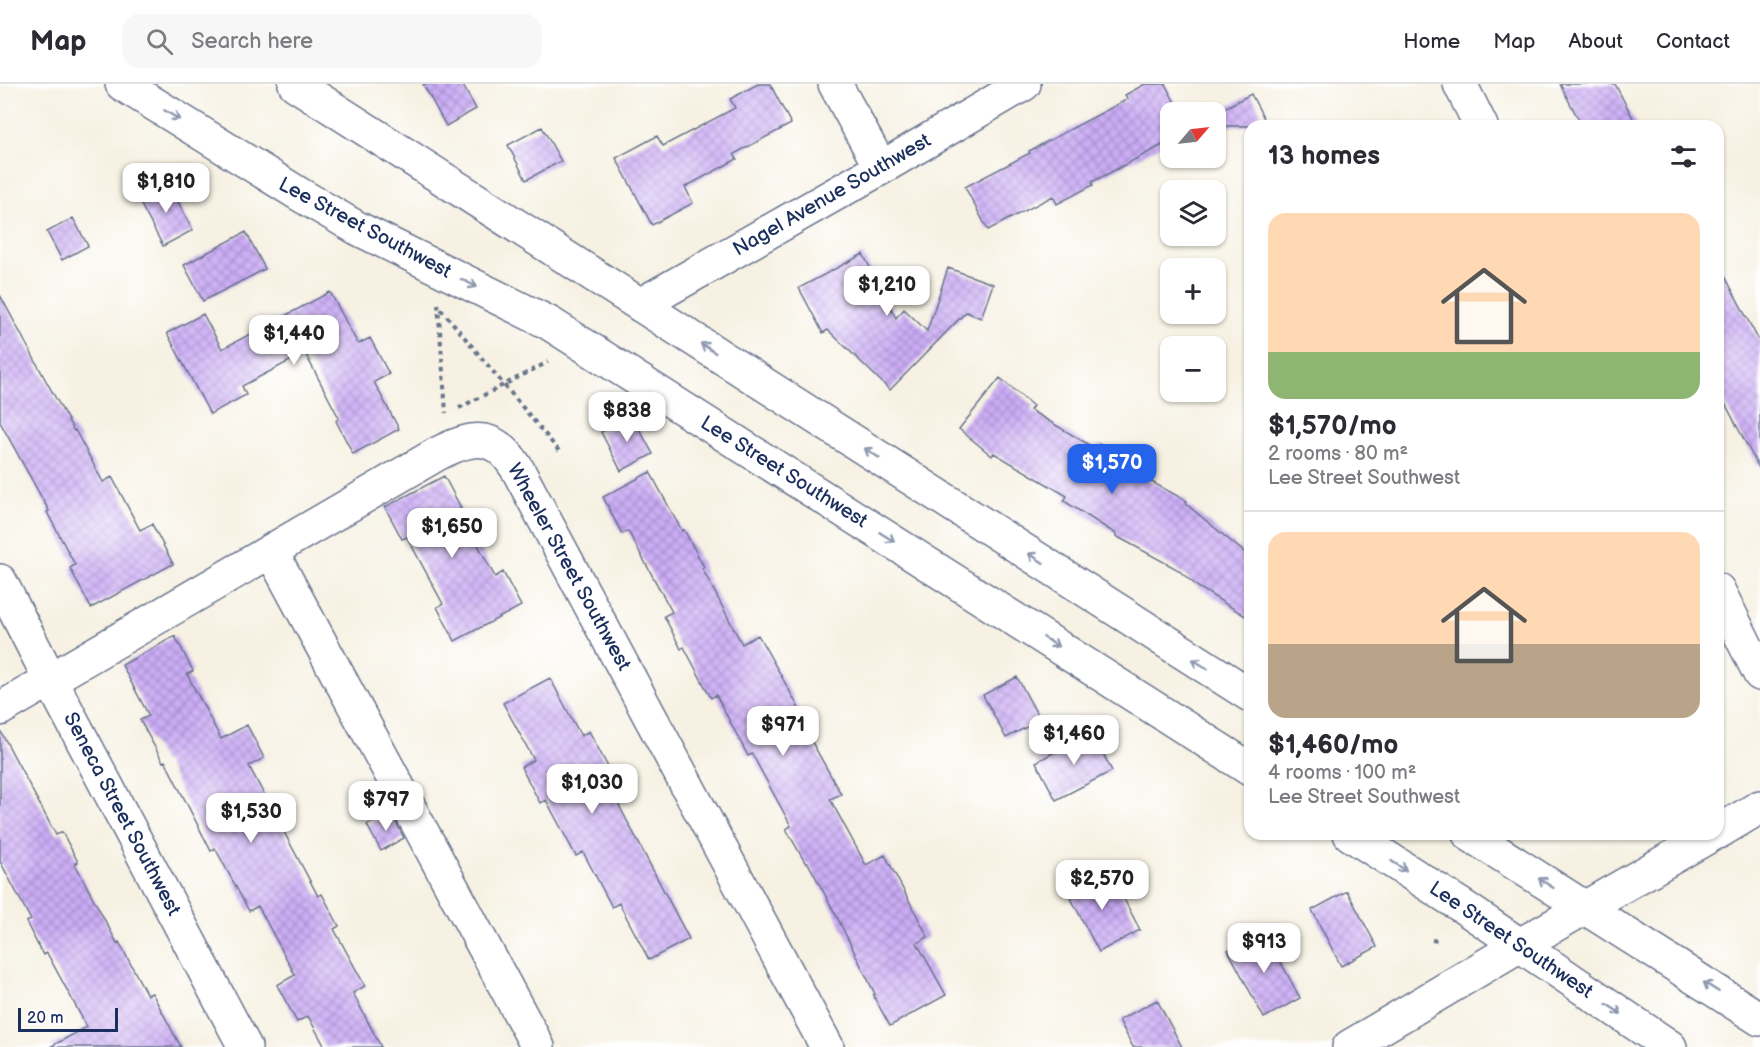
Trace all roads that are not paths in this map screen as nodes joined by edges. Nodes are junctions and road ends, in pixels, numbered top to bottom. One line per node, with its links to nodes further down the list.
1 (122, 84): 16 (street, Lee Street Southwest, one-way to 16)
2 (295, 84): 8 (street)
3 (835, 84): 7 (street)
4 (1024, 84): 7 (street, Nagel Avenue Southwest)
5 (1460, 84): 6 (street)
6 (1478, 120)
7 (881, 168): 8 (street, Nagel Avenue Southwest)
8 (640, 304): 14 (street, one-way to 8)
9 (271, 551): 13 (street, Wheeler Street Southwest); 26 (street); 27 (street, Wheeler Street Southwest)
10 (0, 581): 13 (street, Seneca Street Southwest)
11 (1724, 602): 12 (street)
12 (1760, 674)
13 (50, 679): 15 (street, Wheeler Street Southwest); 25 (street, Seneca Street Southwest)
14 (1244, 691)
15 (0, 709)
16 (1244, 765)
17 (1760, 807): 18 (street)
18 (1724, 828)
19 (1359, 840): 23 (street, Lee Street Southwest, one-way to 23)
20 (1478, 840): 22 (street, one-way to 20)
21 (1703, 840): 22 (street)
22 (1585, 908): 23 (street); 24 (street, one-way to 22)
23 (1520, 945): 28 (street); 29 (street, Lee Street Southwest, one-way to 29)
24 (1760, 1019)
25 (245, 1047)
26 (538, 1047)
27 (827, 1047)
28 (1349, 1047)
29 (1670, 1047)

